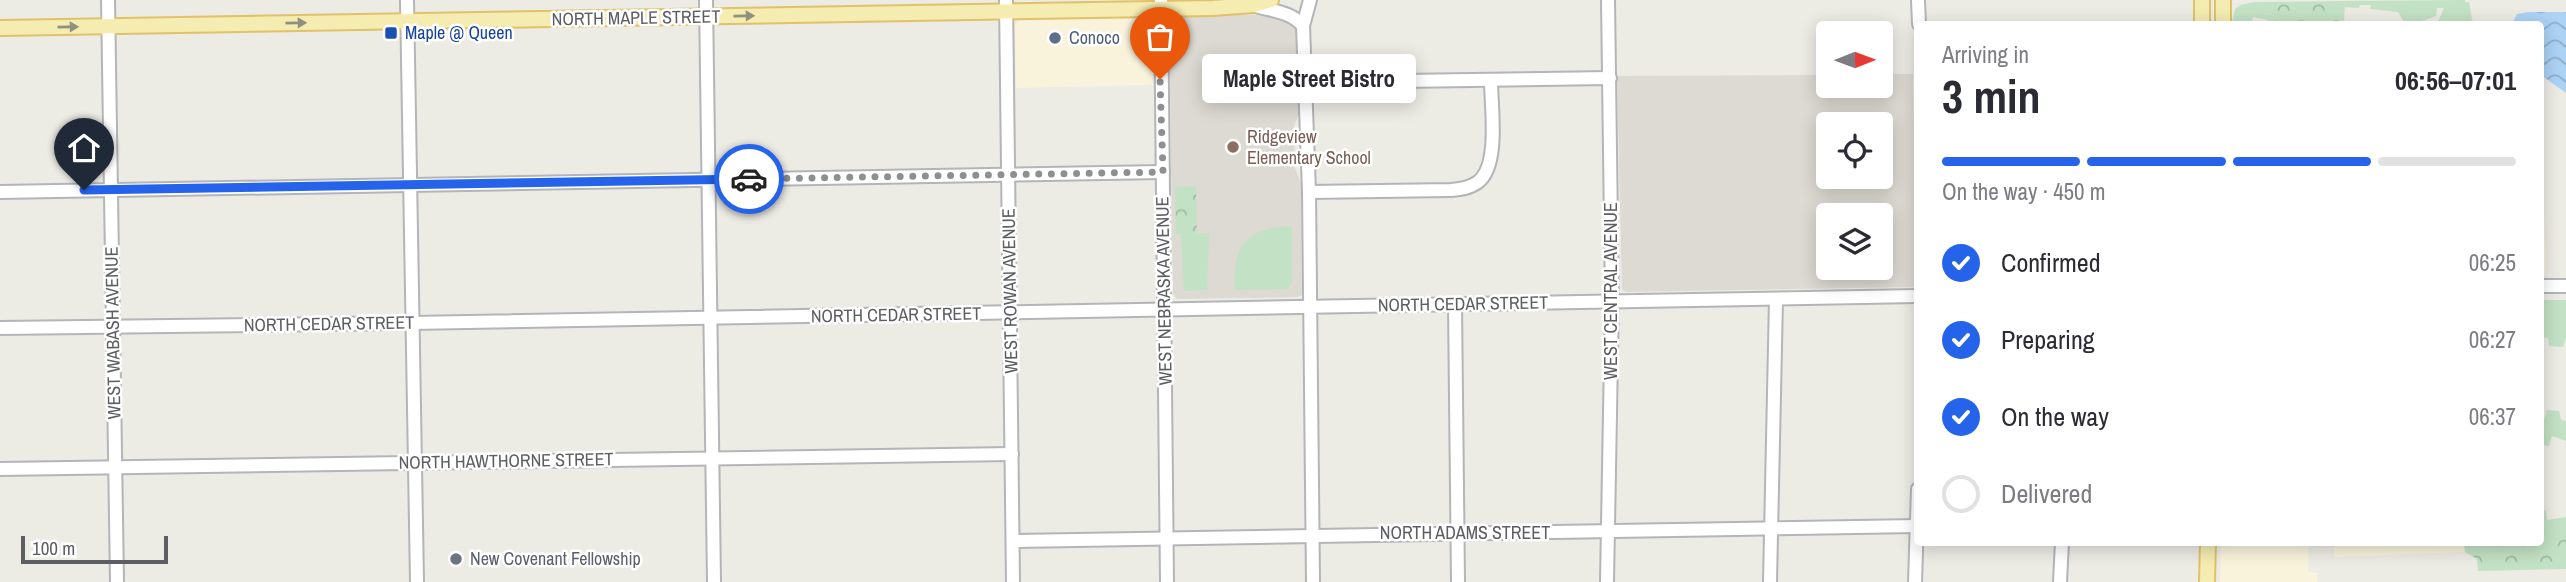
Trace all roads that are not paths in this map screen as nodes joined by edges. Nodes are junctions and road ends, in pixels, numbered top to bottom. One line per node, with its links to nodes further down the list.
1 (108, 0): 18 (street, WEST WABASH AVENUE)
2 (407, 0): 17 (street)
3 (706, 0): 13 (street)
4 (1271, 0): 11 (main road, NORTH MAPLE STREET)
5 (1310, 0): 19 (street)
6 (1608, 0): 22 (street, WEST CENTRAL AVENUE)
7 (1918, 0): 14 (street)
8 (2202, 0): 15 (main road)
9 (2223, 0): 16 (main road)
10 (1161, 5): 11 (main road, NORTH MAPLE STREET); 12 (main road, NORTH MAPLE STREET); 24 (street, WEST NEBRASKA AVENUE)
11 (1253, 5): 19 (street)
12 (1006, 6): 13 (main road, NORTH MAPLE STREET, one-way to 12); 25 (street, WEST ROWAN AVENUE)
13 (706, 17): 17 (main road, NORTH MAPLE STREET); 26 (street)
14 (1919, 21)
15 (2202, 21)
16 (2223, 21)
17 (408, 22): 18 (main road, NORTH MAPLE STREET, one-way to 17); 27 (street)
18 (108, 26): 20 (main road, NORTH MAPLE STREET, one-way to 18); 28 (street, WEST WABASH AVENUE)
19 (1303, 26): 21 (street)
20 (0, 28)
21 (1305, 73): 23 (street); 30 (street)
22 (1610, 78): 23 (street); 35 (street, WEST CENTRAL AVENUE)
23 (1491, 81): 30 (street)
24 (1163, 172): 25 (street); 38 (street, WEST NEBRASKA AVENUE)
25 (1009, 175): 26 (street); 39 (street, WEST ROWAN AVENUE)
26 (709, 180): 27 (street); 40 (street)
27 (411, 184): 28 (street); 41 (street)
28 (112, 190): 29 (street); 42 (street, WEST WABASH AVENUE)
29 (0, 192)
30 (1309, 192): 37 (street)
31 (2544, 286): 32 (street)
32 (2566, 286)
33 (1914, 296): 34 (street, NORTH CEDAR STREET)
34 (1776, 299): 35 (street, NORTH CEDAR STREET); 50 (street)
35 (1612, 301): 36 (street, NORTH CEDAR STREET); 51 (street, WEST CENTRAL AVENUE)
36 (1455, 304): 37 (street, NORTH CEDAR STREET); 52 (street)
37 (1311, 307): 38 (street, NORTH CEDAR STREET); 53 (street)
38 (1165, 310): 39 (street, NORTH CEDAR STREET); 54 (street, WEST NEBRASKA AVENUE)
39 (1011, 313): 40 (street, NORTH CEDAR STREET); 44 (street, WEST ROWAN AVENUE)
40 (712, 317): 41 (street, NORTH CEDAR STREET); 45 (street)
41 (411, 323): 42 (street, NORTH CEDAR STREET); 46 (street)
42 (113, 326): 43 (street, NORTH CEDAR STREET); 47 (street, WEST WABASH AVENUE)
43 (0, 328)
44 (1012, 454): 45 (street, NORTH HAWTHORNE STREET); 55 (street, WEST ROWAN AVENUE)
45 (713, 458): 46 (street, NORTH HAWTHORNE STREET); 61 (street)
46 (415, 463): 47 (street, NORTH HAWTHORNE STREET); 60 (street)
47 (115, 468): 48 (street, NORTH HAWTHORNE STREET); 59 (street, WEST WABASH AVENUE)
48 (0, 470)
49 (1914, 526): 50 (street, NORTH ADAMS STREET)
50 (1772, 528): 51 (street, NORTH ADAMS STREET); 67 (street)
51 (1608, 532): 52 (street, NORTH ADAMS STREET); 66 (street, WEST CENTRAL AVENUE)
52 (1458, 533): 53 (street, NORTH ADAMS STREET); 65 (street)
53 (1313, 534): 54 (street, NORTH ADAMS STREET); 64 (street)
54 (1167, 538): 55 (street, NORTH ADAMS STREET); 63 (street, WEST NEBRASKA AVENUE)
55 (1013, 541): 62 (street, WEST ROWAN AVENUE)
56 (1916, 546): 68 (street)
57 (2062, 546): 69 (street)
58 (2208, 546): 70 (main road)
59 (117, 582)
60 (417, 582)
61 (714, 582)
62 (1013, 582)
63 (1167, 582)
64 (1313, 582)
65 (1458, 582)
66 (1607, 582)
67 (1770, 582)
68 (1915, 582)
69 (2060, 582)
70 (2207, 582)

